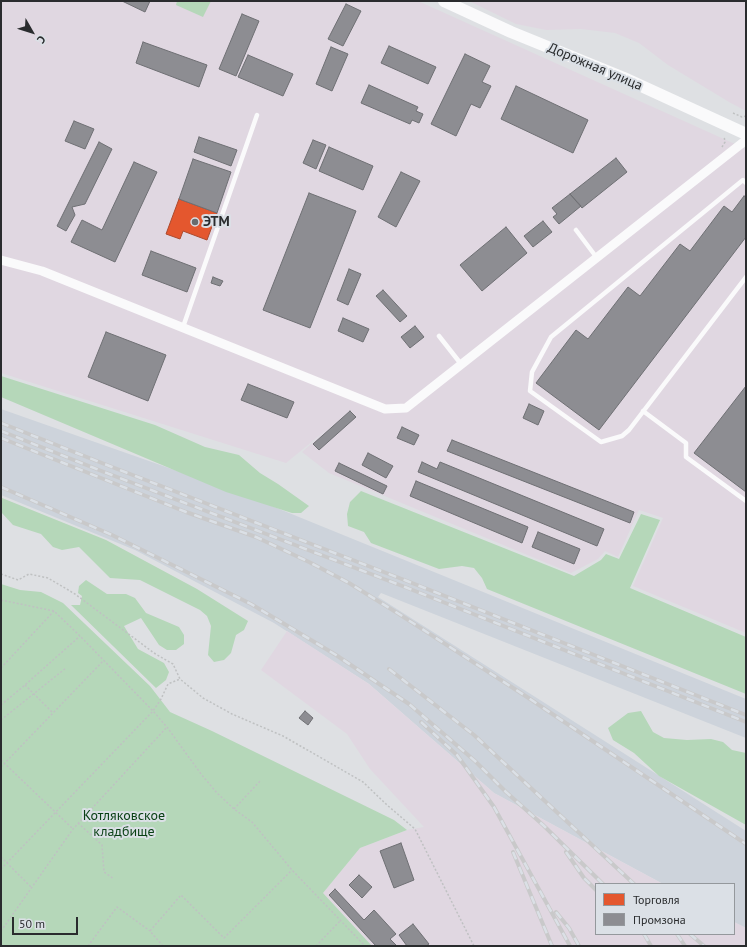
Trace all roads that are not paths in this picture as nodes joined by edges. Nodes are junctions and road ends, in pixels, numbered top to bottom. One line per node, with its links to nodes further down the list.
1 (444, 1): 3 (main road, Дорожная улица)
2 (258, 115): 10 (lane)
3 (746, 134)
4 (746, 140): 7 (street)
5 (746, 183): 13 (lane)
6 (576, 230): 7 (lane)
7 (597, 258): 12 (street)
8 (1, 260): 10 (street)
9 (746, 278): 13 (lane)
10 (182, 327): 12 (street)
11 (439, 336): 12 (lane)
12 (462, 364)
13 (643, 411): 14 (lane)
14 (746, 501)

